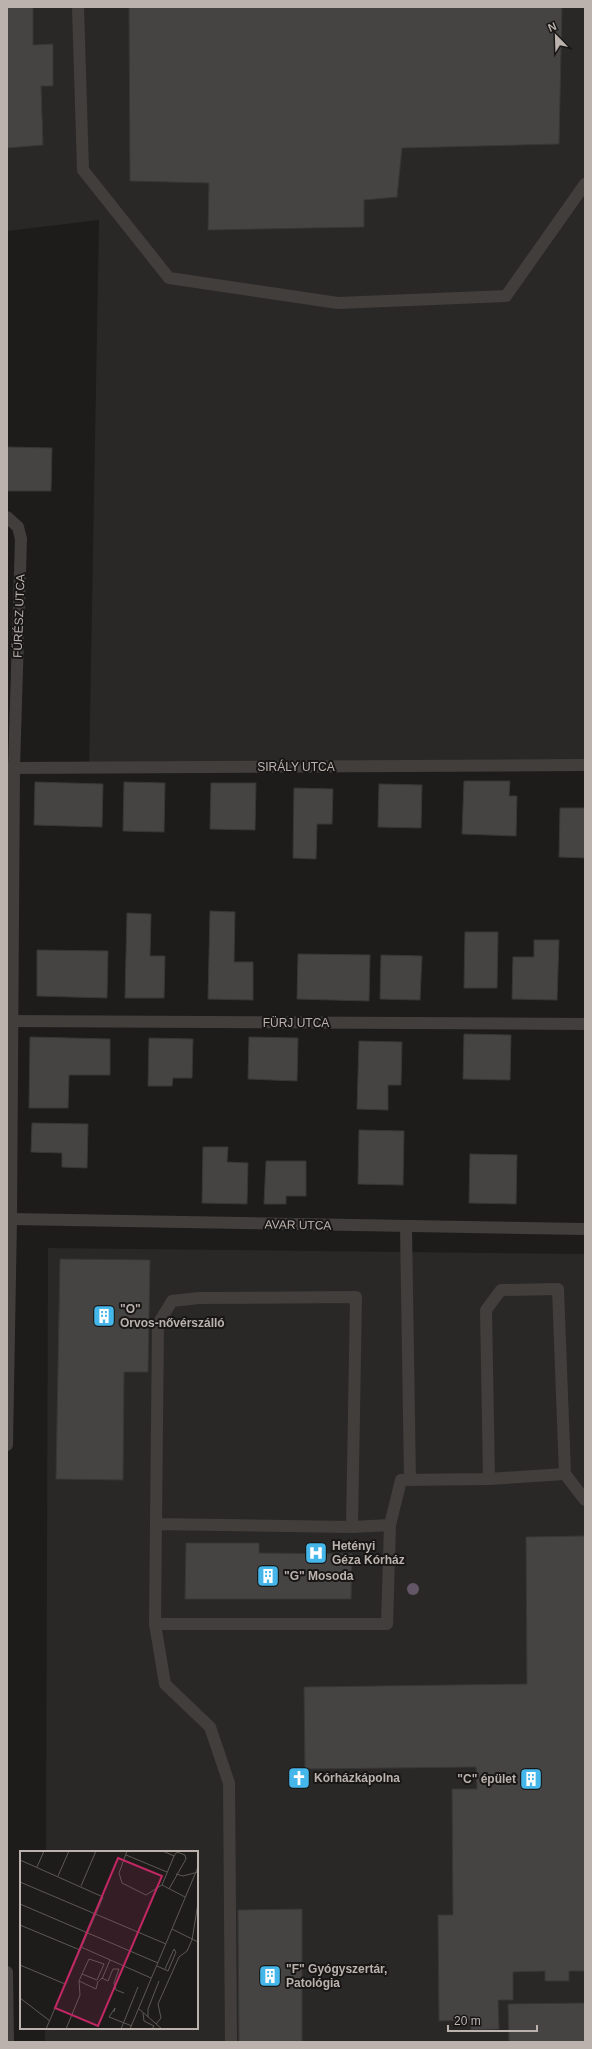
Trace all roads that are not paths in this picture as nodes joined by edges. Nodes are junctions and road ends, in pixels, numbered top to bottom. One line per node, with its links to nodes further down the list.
1 (78, 7): 2 (street)
2 (585, 184)
3 (7, 517): 5 (street, FŰRÉSZ UTCA)
4 (585, 765): 5 (street, SIRÁLY UTCA)
5 (11, 768): 6 (street, FŰRÉSZ UTCA)
6 (10, 1021): 7 (street, FÜRJ UTCA); 8 (street, FŰRÉSZ UTCA)
7 (585, 1024)
8 (11, 1219): 9 (street, AVAR UTCA); 11 (street, FŰRÉSZ UTCA)
9 (406, 1227): 10 (street, AVAR UTCA); 15 (street)
10 (585, 1229)
11 (8, 1262): 12 (street, FŰRÉSZ UTCA)
12 (7, 1445)
13 (565, 1474): 14 (street); 14 (street); 16 (street)
14 (489, 1479): 15 (street)
15 (410, 1480): 18 (street)
16 (585, 1500)
17 (156, 1524): 19 (street); 19 (street); 20 (street)
18 (390, 1525): 19 (street); 20 (street)
19 (352, 1527)
20 (155, 1624): 23 (street)
21 (7, 1972): 22 (street)
22 (8, 2042)
23 (231, 2042)

